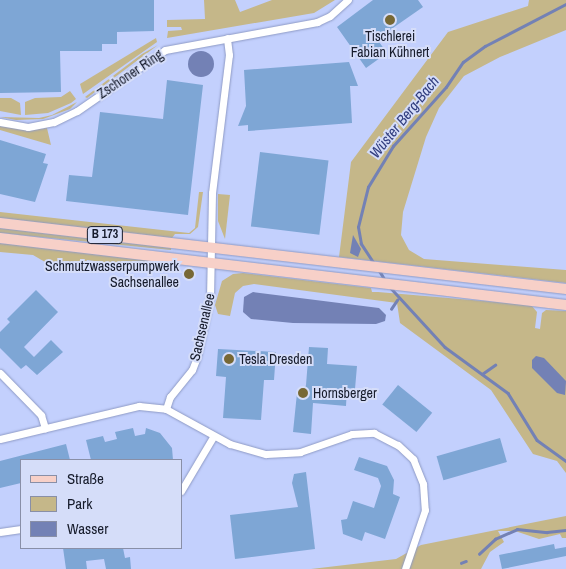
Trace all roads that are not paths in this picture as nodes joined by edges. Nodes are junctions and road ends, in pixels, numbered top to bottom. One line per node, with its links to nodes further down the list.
1 (348, 0): 2 (street, Zschoner Ring)
2 (227, 38): 3 (street, Zschoner Ring); 6 (street, Sachsenallee)
3 (0, 122)
4 (0, 223): 6 (main road, B 173)
5 (0, 238): 7 (main road, B 173)
6 (211, 248): 7 (street, Sachsenallee); 8 (main road, B 173)
7 (211, 264): 9 (main road, B 173); 11 (street, Sachsenallee)
8 (566, 289)
9 (566, 305)
10 (0, 373): 12 (street)
11 (166, 409): 12 (street); 13 (street)
12 (44, 428): 14 (street)
13 (214, 437): 15 (street); 18 (street)
14 (0, 439)
15 (182, 489)
16 (20, 529): 17 (street)
17 (0, 532)
18 (405, 569)

